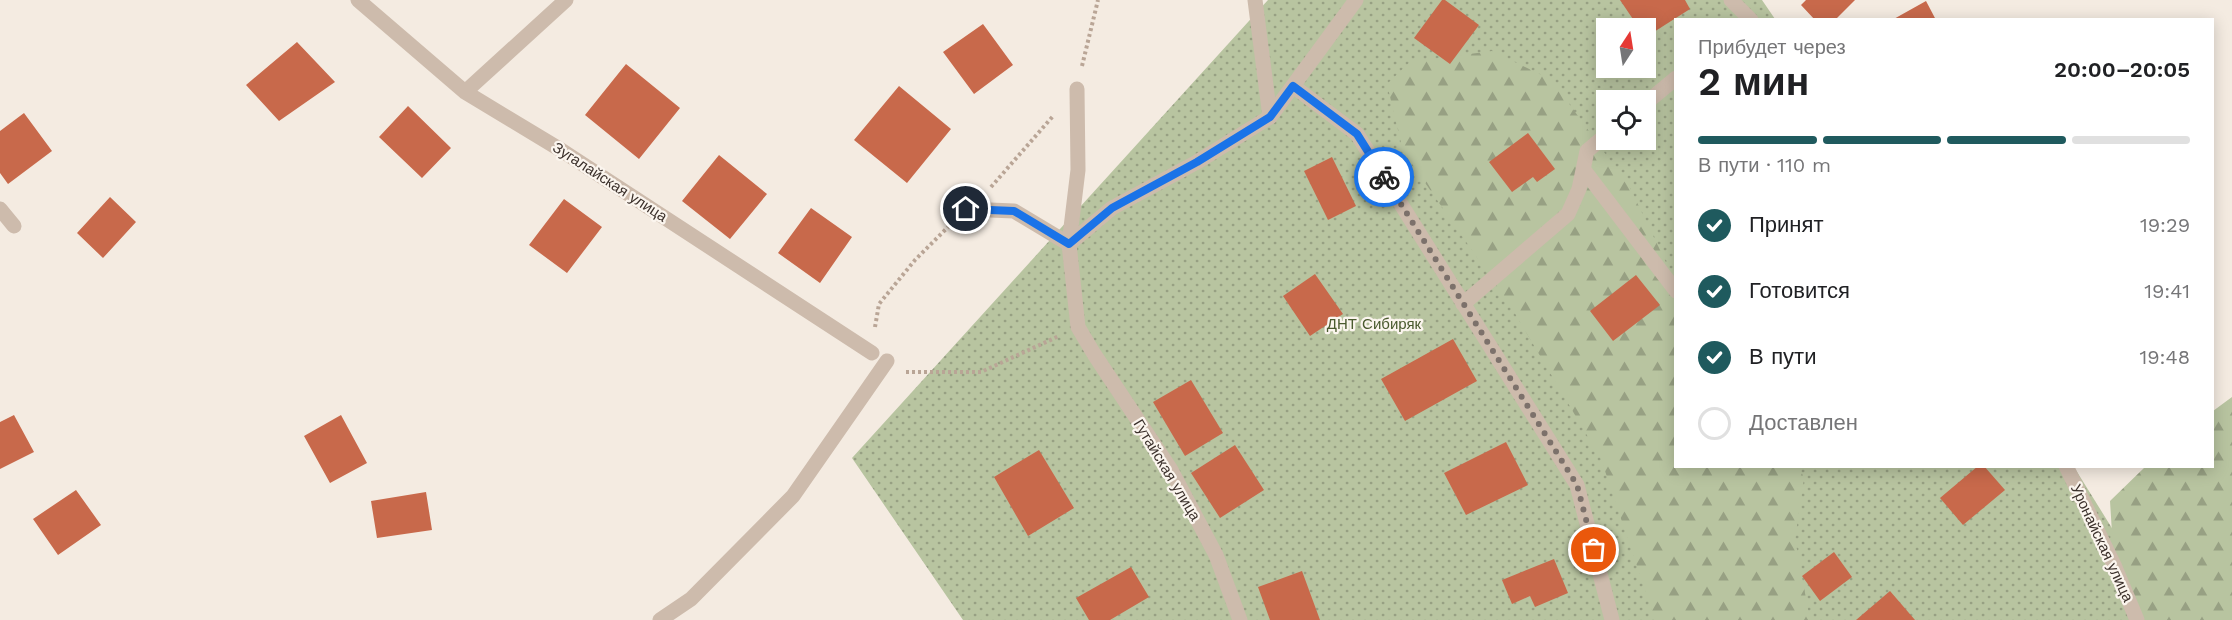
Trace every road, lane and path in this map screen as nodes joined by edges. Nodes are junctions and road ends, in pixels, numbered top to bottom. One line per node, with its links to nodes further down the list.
1 (358, 0): 11 (street, Зугалайская улица)
2 (566, 0): 11 (street)
3 (1098, 0): 10 (path)
4 (1255, 0): 13 (street)
5 (1356, 0): 9 (street)
6 (1731, 0): 7 (street)
7 (1748, 18)
8 (1674, 80): 12 (street)
9 (1293, 86): 13 (street); 21 (street)
10 (1077, 89): 17 (path); 19 (street)
11 (465, 92): 23 (street, Зугалайская улица)
12 (1656, 95)
13 (1270, 117): 19 (street)
14 (1596, 143): 15 (street)
15 (1584, 170): 20 (street); 21 (street)
16 (0, 209): 18 (street)
17 (966, 209): 19 (street); 23 (path)
18 (14, 226)
19 (1069, 244): 22 (street)
20 (1674, 288)
21 (1463, 304): 26 (street)
22 (1078, 327): 24 (path); 28 (street, Гутайская улица)
23 (872, 353)
24 (887, 361): 27 (street)
25 (2067, 468): 29 (street, Уронайская улица)
26 (1608, 619)
27 (660, 620)
28 (1240, 620)
29 (2137, 620)

